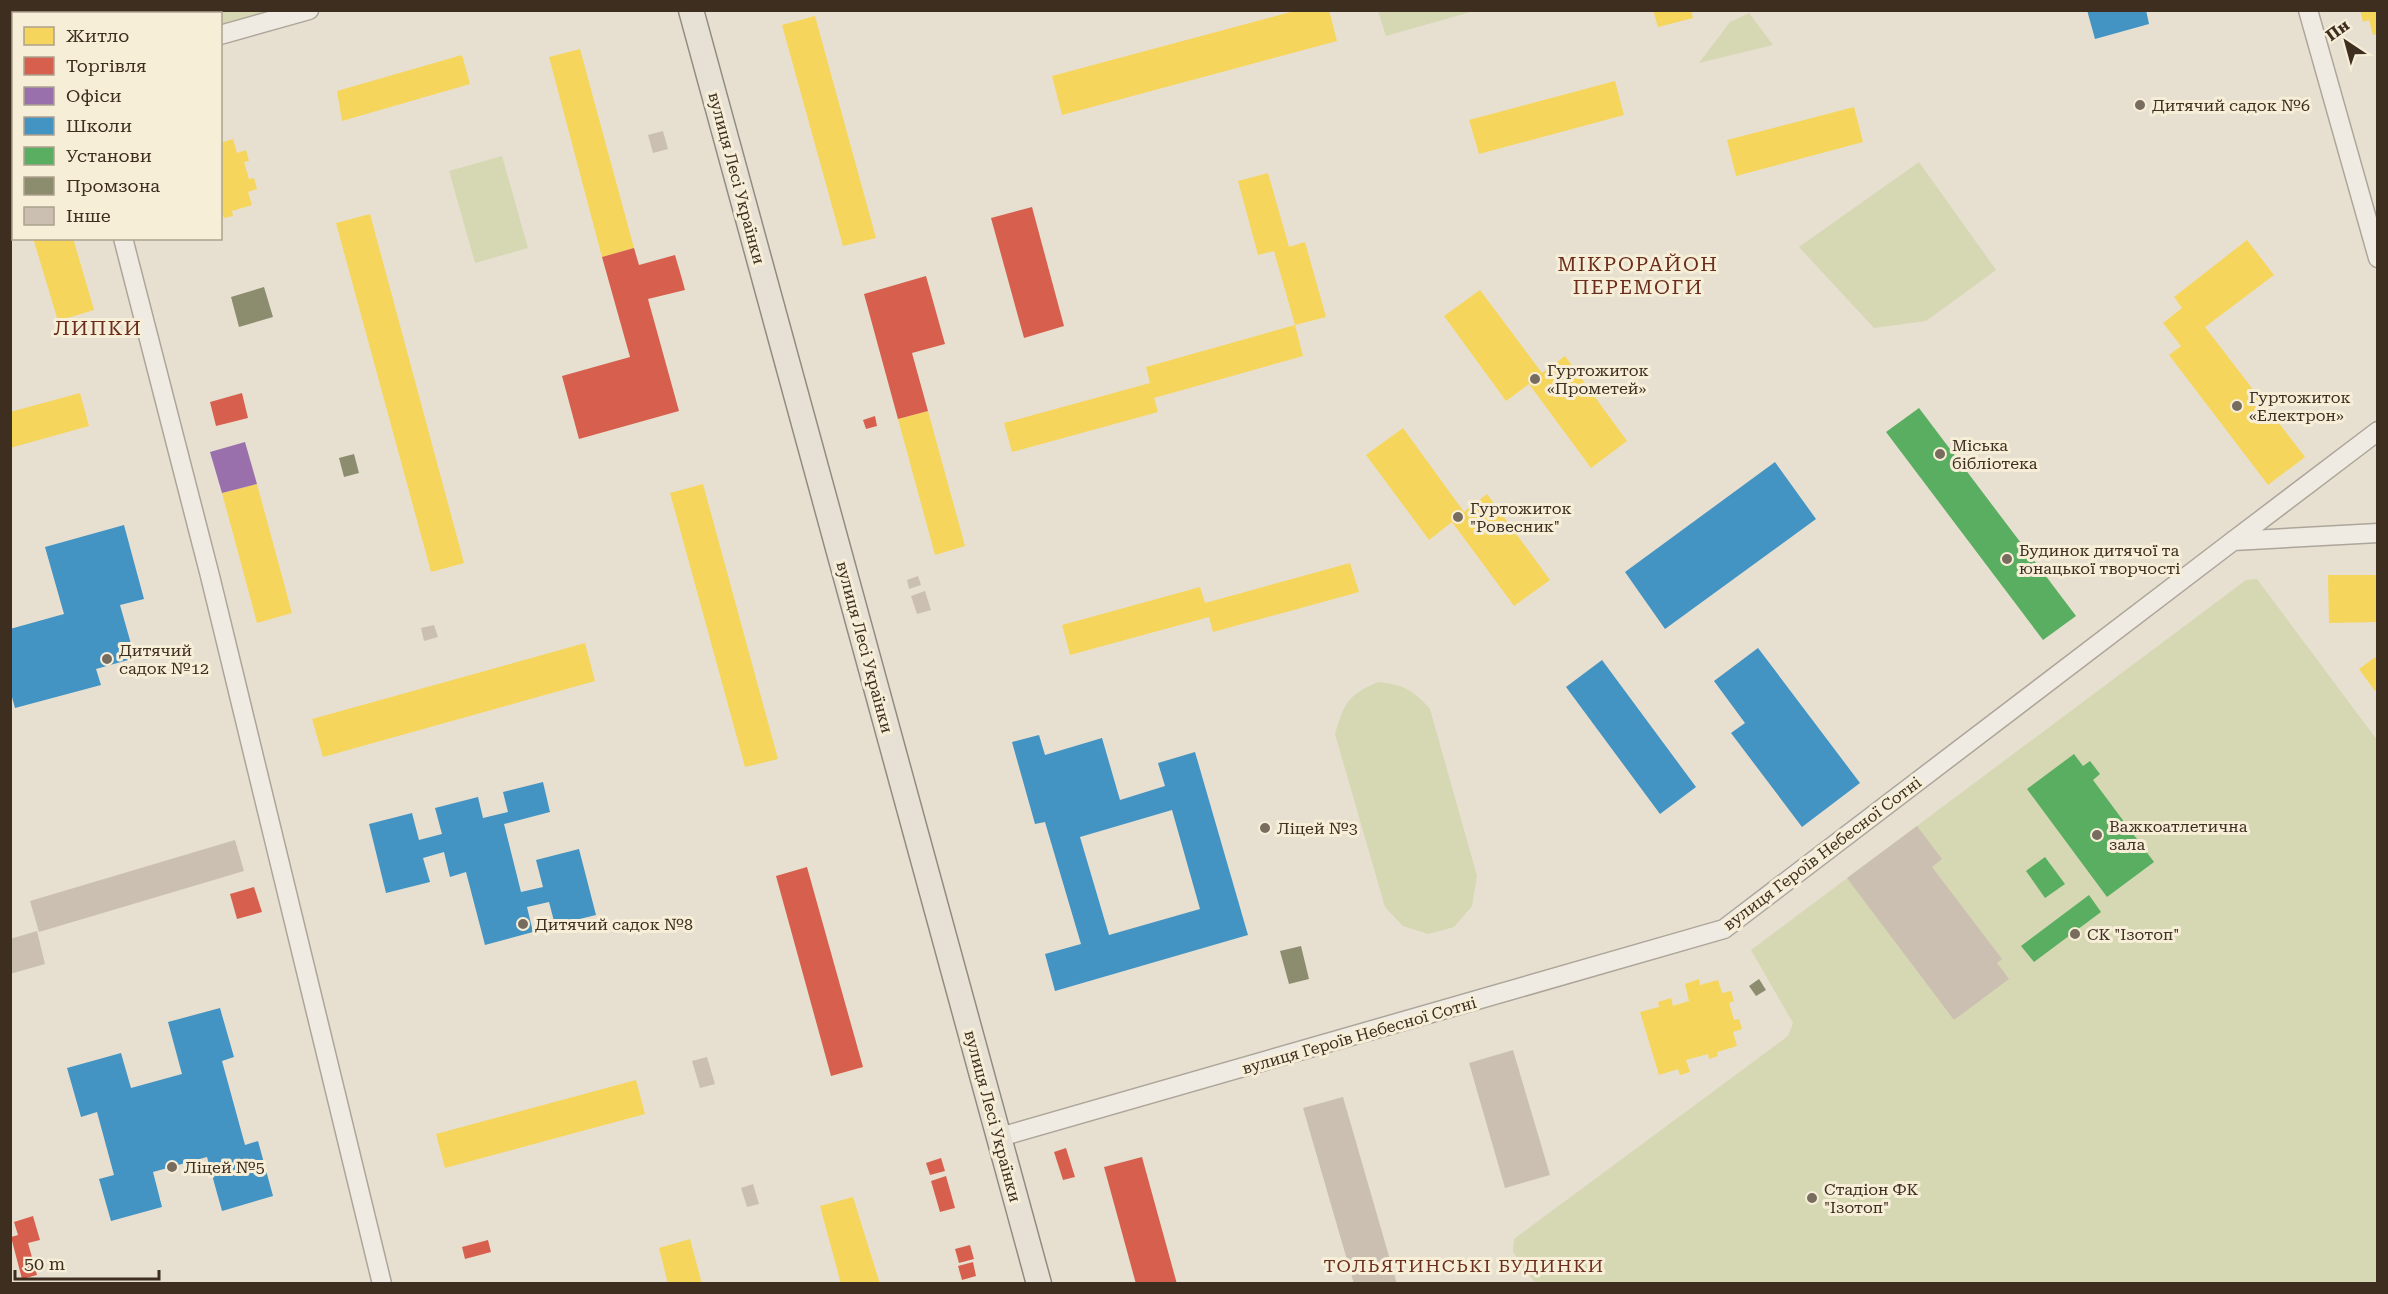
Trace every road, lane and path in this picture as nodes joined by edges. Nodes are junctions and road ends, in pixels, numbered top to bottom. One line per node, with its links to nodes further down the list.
1 (309, 10): 4 (street)
2 (691, 10): 10 (main road, вулиця Лесі Українки)
3 (2308, 10): 6 (street)
4 (222, 34)
5 (124, 240): 11 (street)
6 (2378, 258)
7 (2378, 431): 9 (street, вулиця Героїв Небесної Сотні)
8 (2378, 533): 9 (street)
9 (2233, 541): 10 (street, вулиця Героїв Небесної Сотні)
10 (1000, 1137): 12 (main road, вулиця Лесі Українки)
11 (382, 1284)
12 (1039, 1284)

